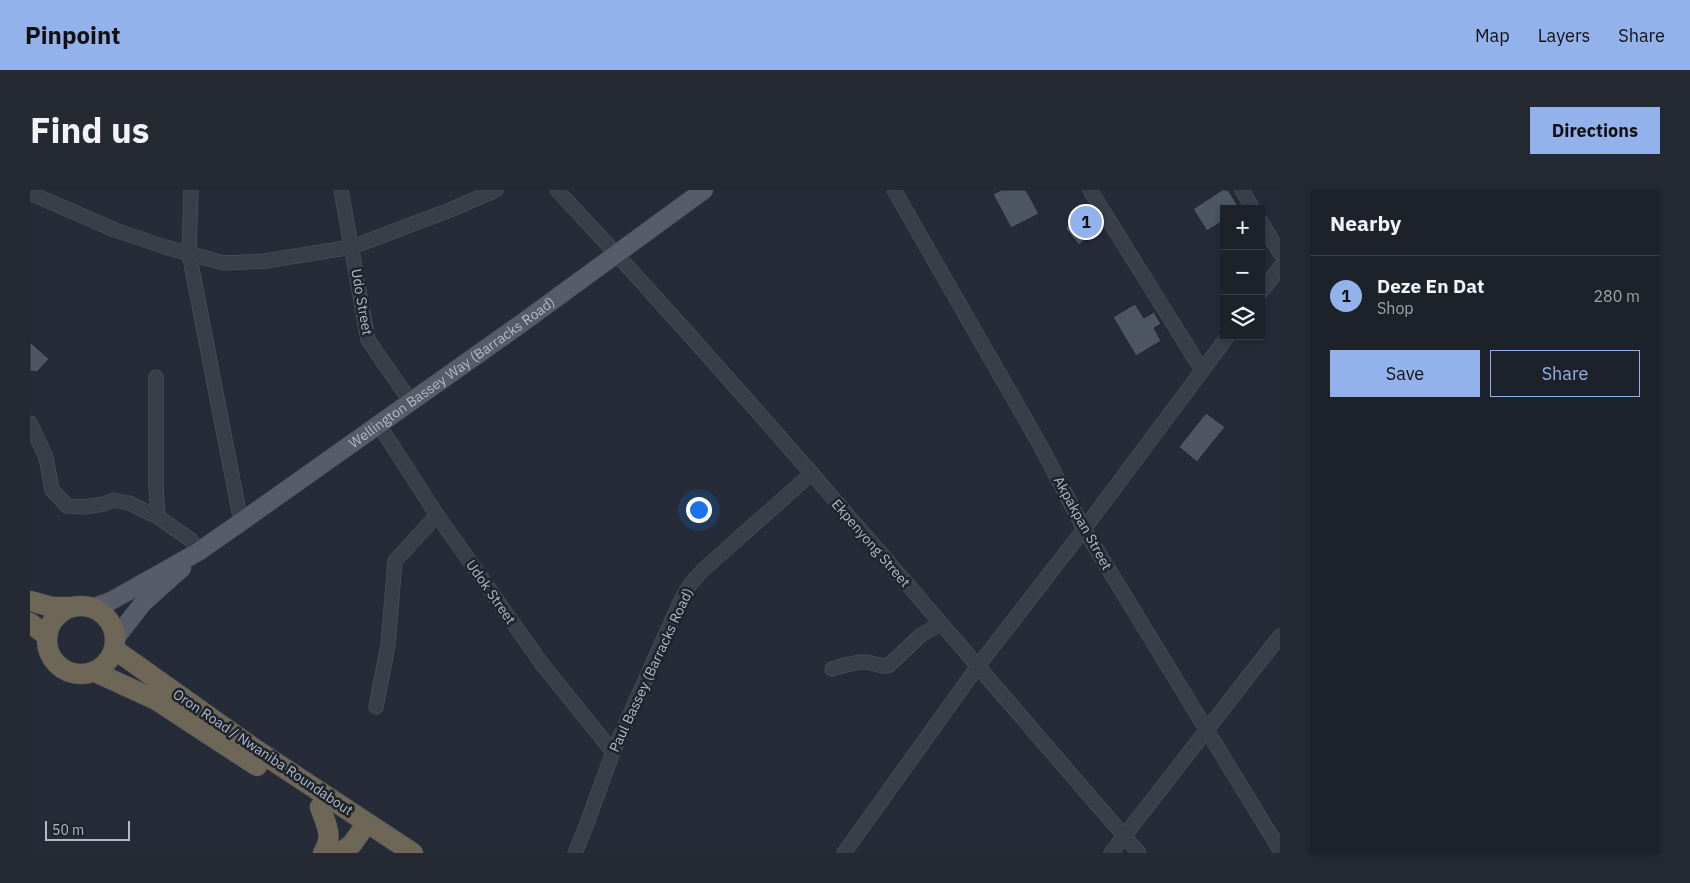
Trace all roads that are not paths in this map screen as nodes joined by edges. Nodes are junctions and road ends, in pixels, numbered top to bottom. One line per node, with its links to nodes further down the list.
1 (191, 190): 13 (street)
2 (341, 190): 12 (street, Udo Street)
3 (496, 190): 12 (street)
4 (557, 190): 14 (street, Ekpenyong Street)
5 (704, 190): 14 (main road, Wellington Bassey Way (Barracks Road))
6 (894, 190): 28 (street, Akpakpan Street)
7 (1090, 190): 19 (street)
8 (1242, 190): 10 (street)
9 (30, 193): 13 (street)
10 (1251, 205)
11 (1265, 229): 15 (street)
12 (352, 247): 13 (street); 21 (street, Udo Street)
13 (189, 253): 27 (street)
14 (616, 253): 21 (main road, Wellington Bassey Way (Barracks Road)); 24 (street, Ekpenyong Street)
15 (1280, 254)
16 (1280, 267): 17 (street)
17 (1265, 287)
18 (1225, 340): 19 (street)
19 (1202, 370): 28 (street)
20 (156, 377): 26 (street)
21 (411, 402): 23 (main road, Wellington Bassey Way (Barracks Road))
22 (30, 424): 26 (street)
23 (378, 425): 25 (street, Udok Street); 27 (main road, Wellington Bassey Way (Barracks Road))
24 (812, 473): 34 (street, Ekpenyong Street); 43 (street, Paul Bassey (Barracks Road))
25 (437, 515): 41 (street); 43 (street, Udok Street)
26 (158, 517): 29 (street)
27 (241, 522): 29 (main road, Wellington Bassey Way (Barracks Road))
28 (1084, 529): 38 (street); 42 (street, Akpakpan Street)
29 (198, 552): 32 (main road); 37 (main road)
30 (30, 601): 31 (highway)
31 (72, 607): 32 (highway); 35 (highway)
32 (92, 608): 37 (highway)
33 (30, 623): 35 (highway)
34 (941, 624): 38 (street, Ekpenyong Street); 39 (street)
35 (47, 636): 40 (highway)
36 (1280, 636): 42 (street)
37 (115, 644): 40 (highway); 51 (highway, Oron Road / Nwaniba Roundabout)
38 (978, 666): 46 (street, Ekpenyong Street); 53 (street)
39 (832, 669)
40 (95, 672): 44 (highway)
41 (376, 707)
42 (1207, 730): 46 (street); 47 (street, Akpakpan Street)
43 (613, 752): 52 (street, Paul Bassey (Barracks Road))
44 (320, 807): 45 (highway); 48 (highway)
45 (360, 833): 49 (highway); 50 (highway)
46 (1123, 835): 54 (street); 55 (street, Ekpenyong Street)
47 (1280, 850)
48 (323, 853)
49 (340, 853)
50 (391, 853)
51 (413, 853)
52 (575, 853)
53 (844, 853)
54 (1110, 853)
55 (1139, 853)

